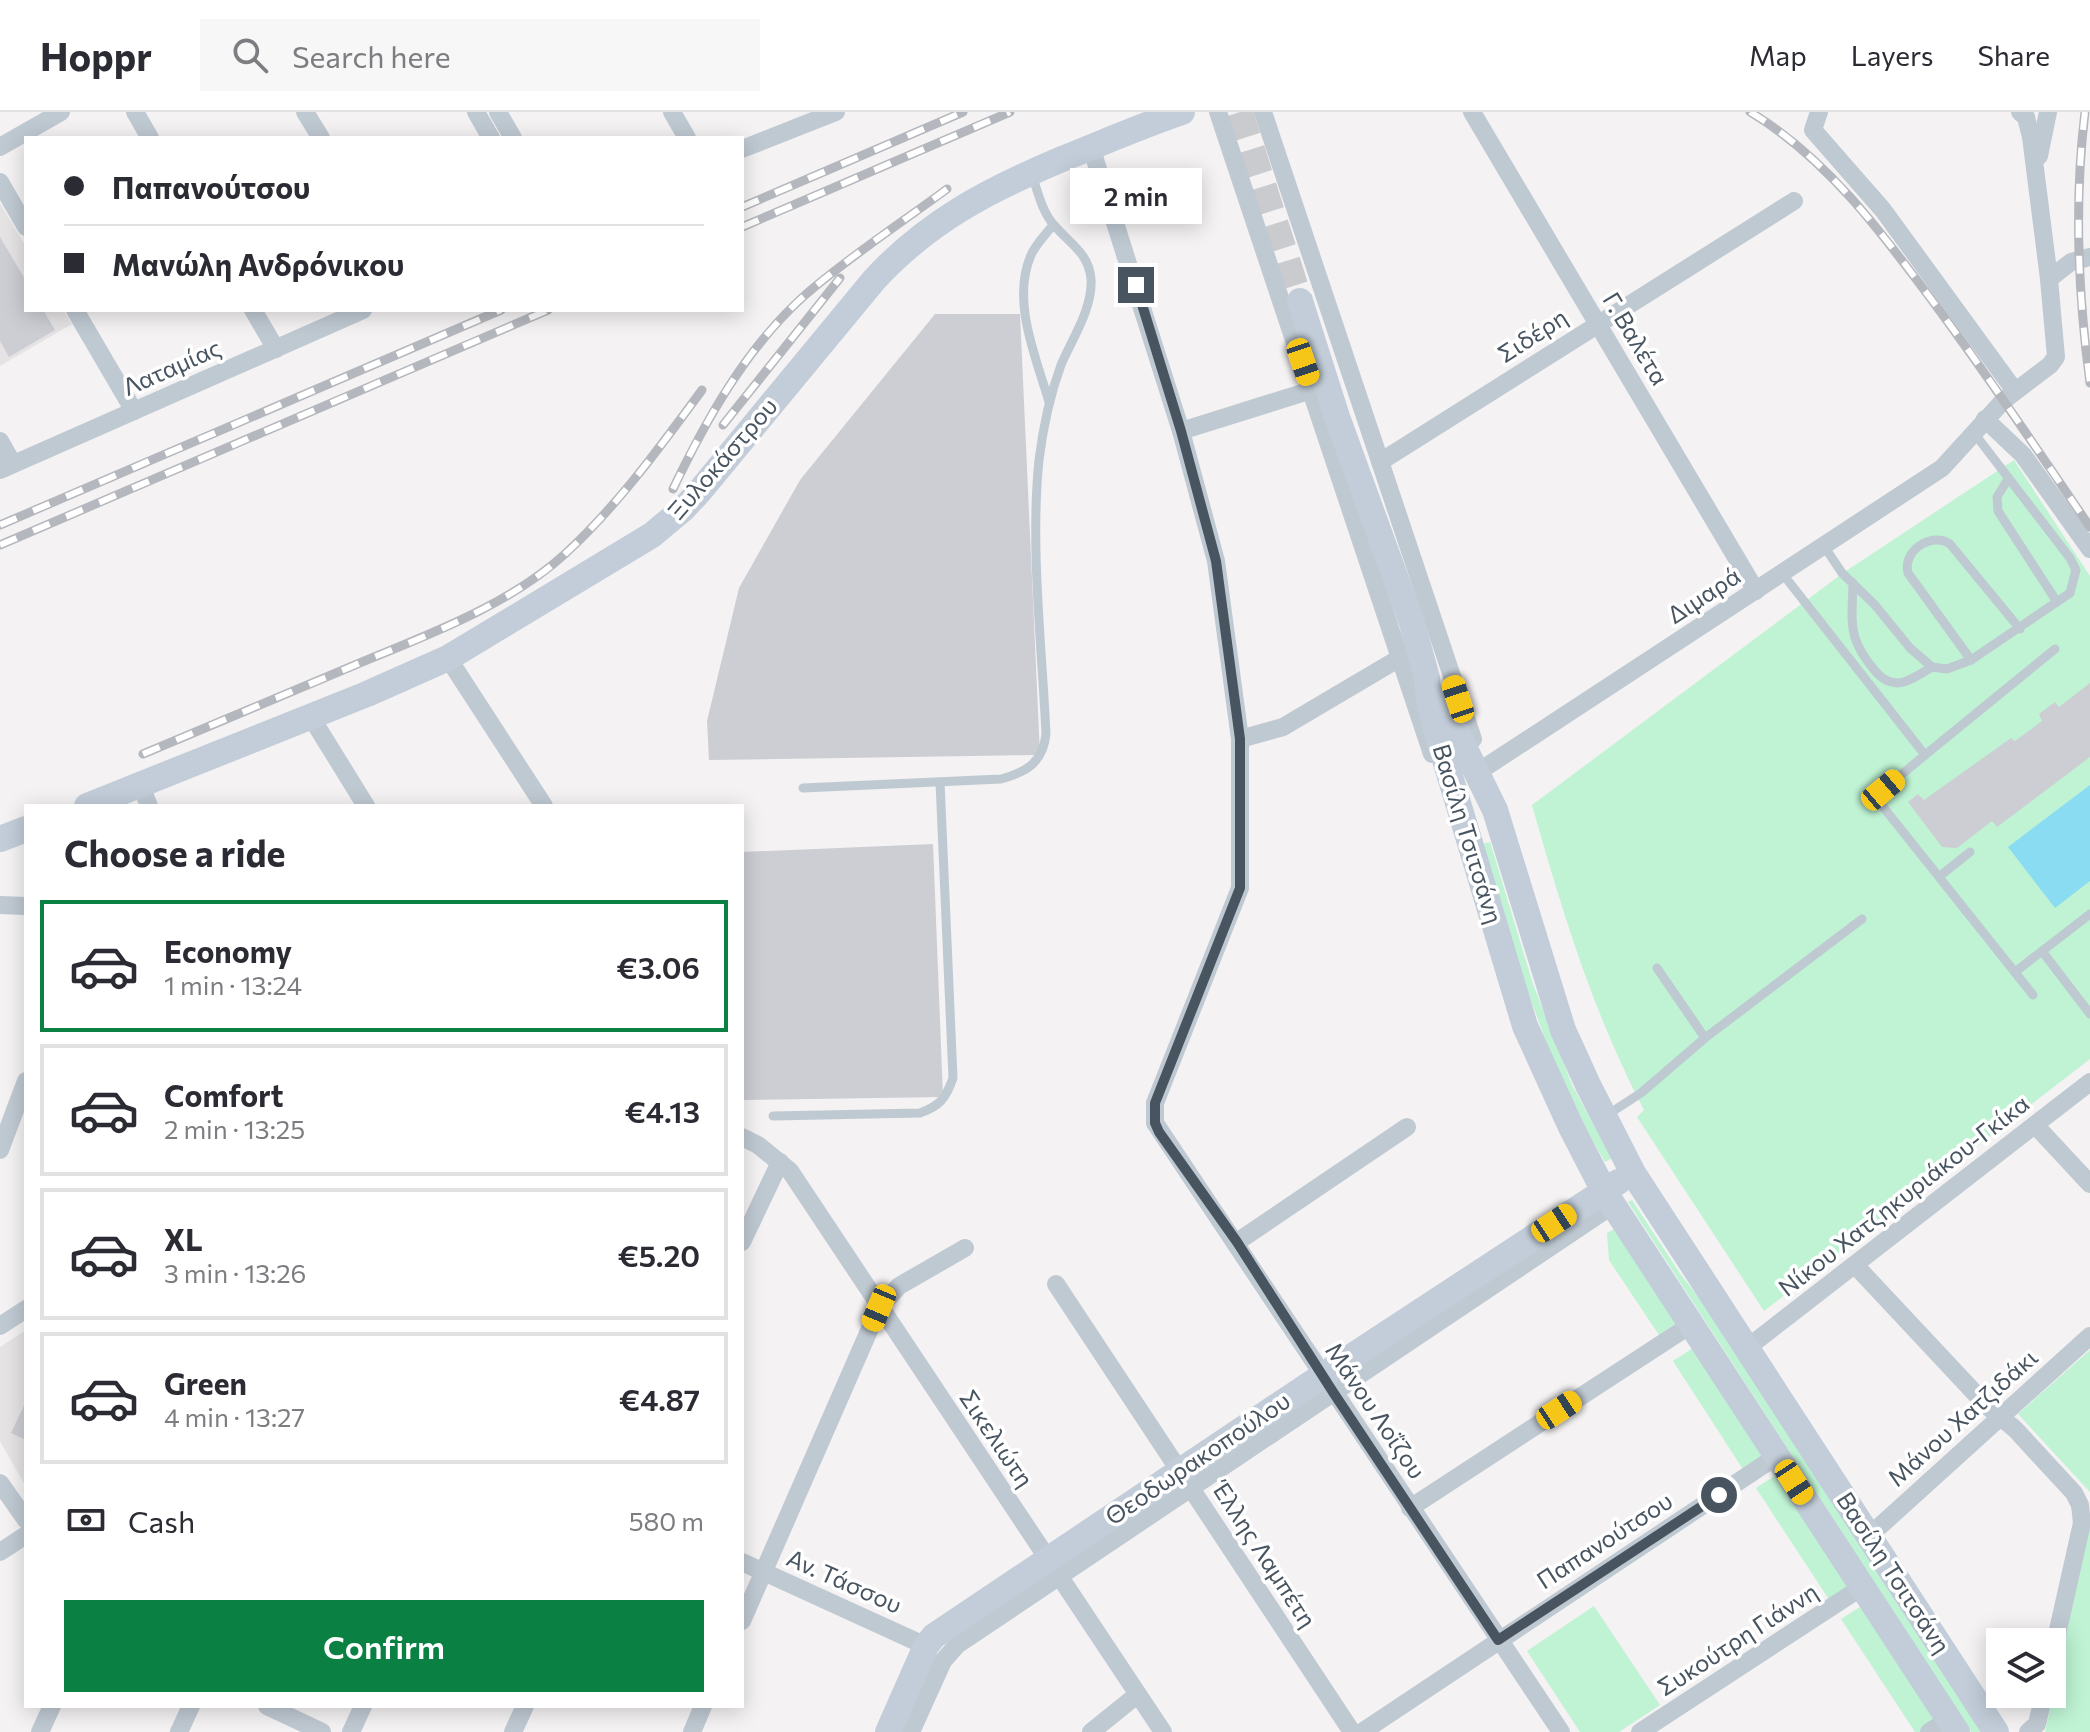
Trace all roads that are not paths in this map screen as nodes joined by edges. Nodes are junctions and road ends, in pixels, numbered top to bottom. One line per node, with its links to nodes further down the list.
1 (61, 112): 20 (street)
2 (135, 112): 15 (street)
3 (305, 112): 16 (street)
4 (476, 112): 17 (street)
5 (498, 112): 18 (street)
6 (672, 112): 19 (street)
7 (836, 112): 22 (street)
8 (1182, 112): 21 (street, Ξυλοκάστρου)
9 (1218, 112): 37 (street)
10 (1263, 112): 44 (street, Βασίλη Τσιτσάνη)
11 (1472, 112): 35 (street, Γ. Βαλέτα)
12 (1819, 112): 38 (street)
13 (2048, 112): 24 (street)
14 (2023, 114): 24 (street)
15 (149, 136)
16 (320, 136)
17 (490, 136)
18 (512, 136)
19 (686, 136)
20 (0, 147)
21 (1091, 147): 23 (street, Ξυλοκάστρου); 42 (street)
22 (744, 148)
23 (1031, 172): 28 (lane); 55 (street, Ξυλοκάστρου)
24 (2037, 172): 30 (street)
25 (0, 182): 27 (street)
26 (1794, 201): 35 (street, Σιδέρη)
27 (24, 224)
28 (1053, 225): 39 (lane); 39 (lane)
29 (2090, 257): 30 (street)
30 (2049, 279): 38 (street, Διμαρά)
31 (1300, 301): 62 (street, Βασίλη Τσιτσάνη)
32 (76, 312): 40 (street)
33 (254, 312): 36 (street)
34 (359, 312): 36 (street, Λαταμίας)
35 (1597, 323): 44 (street, Σιδέρη); 51 (street, Γ. Βαλέτα)
36 (276, 349): 40 (street, Λαταμίας)
37 (1312, 390): 42 (street); 56 (street)
38 (2015, 391): 41 (street, Διμαρά)
39 (1049, 404): 63 (lane)
40 (134, 411): 45 (street, Λαταμίας)
41 (1980, 426): 46 (lane); 47 (street, Διμαρά); 48 (street)
42 (1181, 431): 60 (street)
43 (0, 441): 45 (street)
44 (1380, 462): 62 (street, Βασίλη Τσιτσάνη)
45 (7, 467)
46 (2008, 479): 52 (lane); 52 (lane)
47 (1824, 546): 49 (street, Διμαρά); 50 (lane)
48 (2090, 549)
49 (1782, 573): 51 (street, Διμαρά); 61 (lane)
50 (1853, 583): 58 (lane); 58 (lane)
51 (1756, 591): 62 (street, Διμαρά)
52 (2057, 602): 53 (lane)
53 (2020, 629): 57 (lane); 57 (lane)
54 (2055, 649): 61 (lane)
55 (448, 658): 59 (street, Ξυλοκάστρου); 68 (street)
56 (1398, 659): 60 (street); 62 (street)
57 (1971, 660): 58 (lane)
58 (1932, 667)
59 (311, 717): 65 (street, Ξυλοκάστρου); 67 (street)
60 (1240, 739): 96 (street, Μάνου Λοΐζου)
61 (1925, 755): 72 (lane)
62 (1470, 774): 86 (street, Βασίλη Τσιτσάνη); 94 (street, Βασίλη Τσιτσάνη)
63 (940, 782): 64 (lane); 85 (lane)
64 (803, 788)
65 (145, 796): 66 (street, Ξυλοκάστρου)
66 (99, 804)
67 (365, 804)
68 (543, 804)
69 (24, 830): 70 (street)
70 (0, 839)
71 (1970, 852): 72 (lane)
72 (1940, 876): 79 (lane)
73 (0, 905): 74 (street)
74 (24, 906)
75 (2090, 914): 77 (lane)
76 (1862, 919): 82 (lane)
77 (2042, 951): 79 (lane); 81 (lane)
78 (1657, 968): 82 (lane)
79 (2015, 972): 80 (lane)
80 (2033, 995)
81 (2090, 1014)
82 (1705, 1038): 86 (lane)
83 (2090, 1082): 87 (street, Νίκου Χατζηκυριάκου-Γκίκα)
84 (24, 1086): 90 (street)
85 (773, 1116)
86 (1604, 1116): 92 (street, Βασίλη Τσιτσάνη)
87 (2035, 1125): 93 (street); 98 (street, Νίκου Χατζηκυριάκου-Γκίκα)
88 (1407, 1127): 96 (street)
89 (744, 1138): 91 (street)
90 (0, 1150)
91 (785, 1166): 95 (street); 100 (street, Σικελιώτη)
92 (1633, 1173): 94 (street, Θεοδωρακοπούλου); 105 (street, Βασίλη Τσιτσάνη)
93 (2090, 1184)
94 (1609, 1198): 102 (street, Βασίλη Τσιτσάνη); 106 (street, Θεοδωρακοπούλου)
95 (744, 1238)
96 (1237, 1242): 106 (street, Μάνου Λοΐζου)
97 (965, 1248): 100 (street)
98 (1855, 1265): 105 (street, Νίκου Χατζηκυριάκου-Γκίκα); 107 (street)
99 (1056, 1284): 109 (street, Έλλης Λαμπέτη)
100 (879, 1308): 117 (street, Σικελιώτη); 118 (street)
101 (24, 1310): 103 (street)
102 (1692, 1324): 108 (street, Βασίλη Τσιτσάνη); 111 (street)
103 (0, 1326)
104 (2090, 1336): 107 (street, Μάνου Χατζιδάκι)
105 (1747, 1348): 114 (street, Βασίλη Τσιτσάνη)
106 (1328, 1384): 109 (street, Θεοδωρακοπούλου); 111 (street, Μάνου Λοΐζου)
107 (2000, 1417): 114 (street, Μάνου Χατζιδάκι); 121 (street)
108 (1777, 1456): 119 (street, Βασίλη Τσιτσάνη); 122 (street, Παπανούτσου)
109 (1186, 1480): 117 (street, Θεοδωρακοπούλου); 143 (street, Έλλης Λαμπέτη)
110 (0, 1483): 112 (street)
111 (1410, 1508): 122 (street, Μάνου Λοΐζου)
112 (24, 1517)
113 (24, 1536): 115 (street)
114 (1869, 1536): 147 (street, Βασίλη Τσιτσάνη)
115 (0, 1552)
116 (744, 1563): 118 (street, Αν. Τάσσου)
117 (1053, 1567): 123 (street, Θεοδωρακοπούλου); 124 (street, Σικελιώτη); 140 (street)
118 (764, 1572): 120 (street); 123 (street, Αν. Τάσσου)
119 (1862, 1587): 132 (street, Βασίλη Τσιτσάνη); 146 (street, Συκούτρη Γιάννη)
120 (744, 1617)
121 (2058, 1628)
122 (1498, 1640): 144 (street, Παπανούτσου); 145 (street, Μάνου Λοΐζου)
123 (926, 1646): 139 (street, Θεοδωρακοπούλου)
124 (1137, 1695): 141 (street); 142 (street, Σικελιώτη)
125 (51, 1708): 133 (street)
126 (190, 1708): 134 (street)
127 (271, 1708): 135 (street)
128 (362, 1708): 136 (street)
129 (524, 1708): 137 (street)
130 (702, 1708): 138 (street)
131 (2041, 1708): 148 (street)
132 (1945, 1728)
133 (40, 1732)
134 (179, 1732)
135 (322, 1732)
136 (351, 1732)
137 (513, 1732)
138 (692, 1732)
139 (888, 1732)
140 (911, 1732)
141 (1091, 1732)
142 (1163, 1732)
143 (1352, 1732)
144 (1362, 1732)
145 (1561, 1732)
146 (1640, 1732)
147 (1996, 1732)
148 (2028, 1732)

